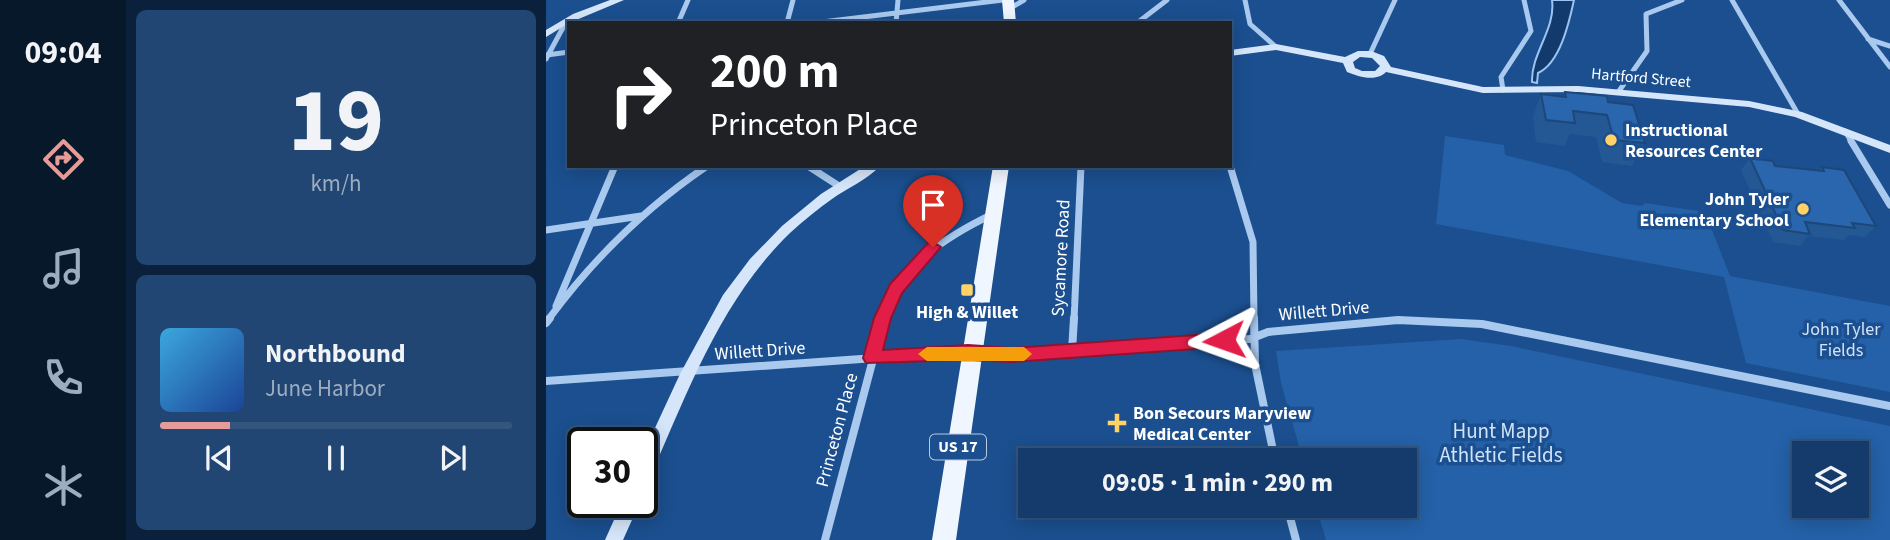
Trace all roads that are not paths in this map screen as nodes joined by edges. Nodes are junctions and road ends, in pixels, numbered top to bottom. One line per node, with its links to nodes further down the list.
1 (619, 0): 15 (street)
2 (688, 0): 16 (street)
3 (793, 0): 17 (street)
4 (898, 0): 14 (street)
5 (1024, 0): 13 (street)
6 (1167, 0): 20 (street)
7 (1245, 0): 25 (street)
8 (1395, 0): 28 (street)
9 (1524, 0): 33 (street)
10 (1682, 0): 34 (street)
11 (1732, 0): 35 (street)
12 (1839, 0): 23 (street)
13 (1007, 8): 14 (street)
14 (897, 13): 18 (street); 19 (street)
15 (568, 21)
16 (679, 21)
17 (788, 21)
18 (831, 21)
19 (896, 21)
20 (1141, 21)
21 (566, 22): 22 (street); 29 (street)
22 (546, 34)
23 (1868, 39): 24 (street); 31 (street)
24 (1890, 46)
25 (1276, 47): 27 (street, Hartford Street); 30 (street, Hartford Street)
26 (567, 52): 29 (street)
27 (1232, 52)
28 (1370, 54): 30 (street, Hartford Street); 32 (street)
29 (547, 56)
30 (1347, 61): 32 (street, Hartford Street)
31 (1890, 67)
32 (1385, 69): 33 (street, Hartford Street)
33 (1503, 90): 34 (street, Hartford Street)
34 (1619, 91): 35 (street, Hartford Street)
35 (1798, 114): 36 (street, Hartford Street)
36 (1845, 131): 37 (street, Hartford Street); 46 (street)
37 (1890, 149)
38 (614, 168): 49 (street)
39 (704, 168): 48 (street)
40 (811, 168): 45 (street)
41 (870, 168): 45 (street)
42 (1001, 168): 47 (main road, US 17)
43 (1081, 168): 54 (street, Sycamore Road)
44 (1231, 168): 53 (street)
45 (839, 186): 57 (street)
46 (1890, 205)
47 (993, 213): 55 (main road, US 17); 56 (street, Princeton Place)
48 (642, 215): 49 (street); 51 (street)
49 (590, 223): 50 (street); 51 (street)
50 (546, 230)
51 (553, 313): 52 (street)
52 (546, 323)
53 (1254, 337): 54 (street, Willett Drive); 59 (street, Willett Drive); 61 (street)
54 (1072, 351): 55 (street, Willett Drive)
55 (973, 353): 56 (street, Willett Drive); 66 (main road, US 17)
56 (872, 358): 57 (street, Willett Drive); 65 (street, Princeton Place)
57 (689, 372): 58 (street, Willett Drive); 60 (street)
58 (546, 380)
59 (1890, 406)
60 (658, 441)
61 (1272, 448)
62 (624, 518): 64 (street)
63 (1290, 518): 67 (street)
64 (614, 540)
65 (825, 540)
66 (944, 540)
67 (1296, 540)

